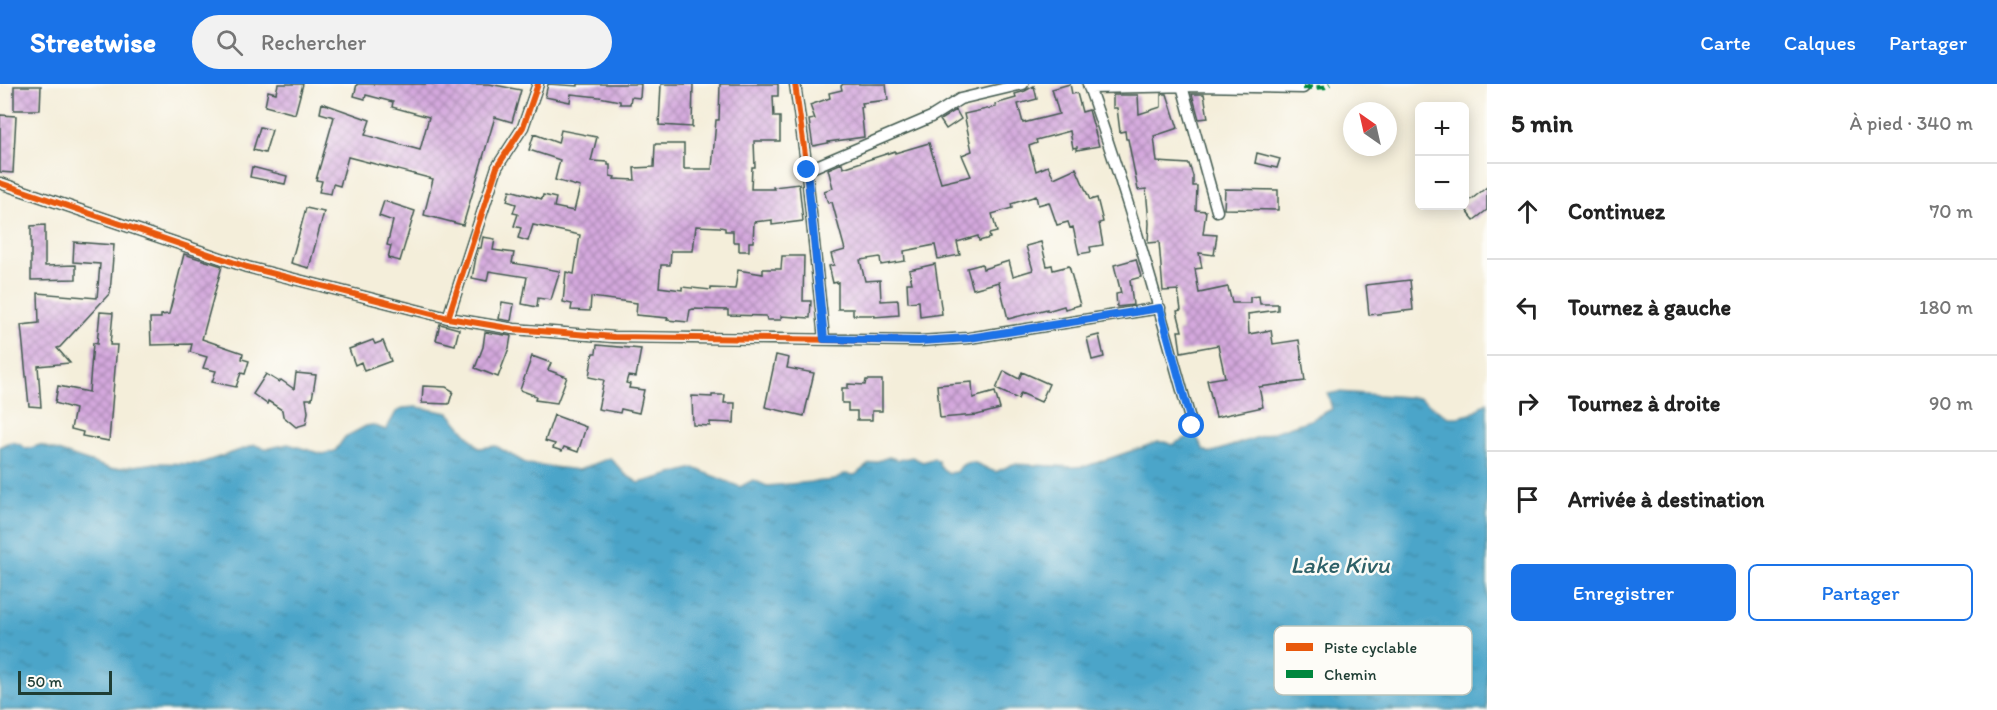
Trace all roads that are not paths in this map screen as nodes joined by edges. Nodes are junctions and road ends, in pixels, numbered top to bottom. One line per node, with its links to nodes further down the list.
1 (537, 84): 12 (street)
2 (795, 84): 8 (street)
3 (1023, 84): 8 (street)
4 (1302, 84): 5 (street)
5 (1197, 85): 7 (street)
6 (1088, 86): 7 (street); 11 (street)
7 (1182, 87): 10 (street)
8 (807, 170): 13 (street)
9 (0, 183): 12 (street)
10 (1216, 211)
11 (1160, 308): 13 (street); 14 (street)
12 (448, 318): 13 (street)
13 (824, 339)
14 (1192, 426)

